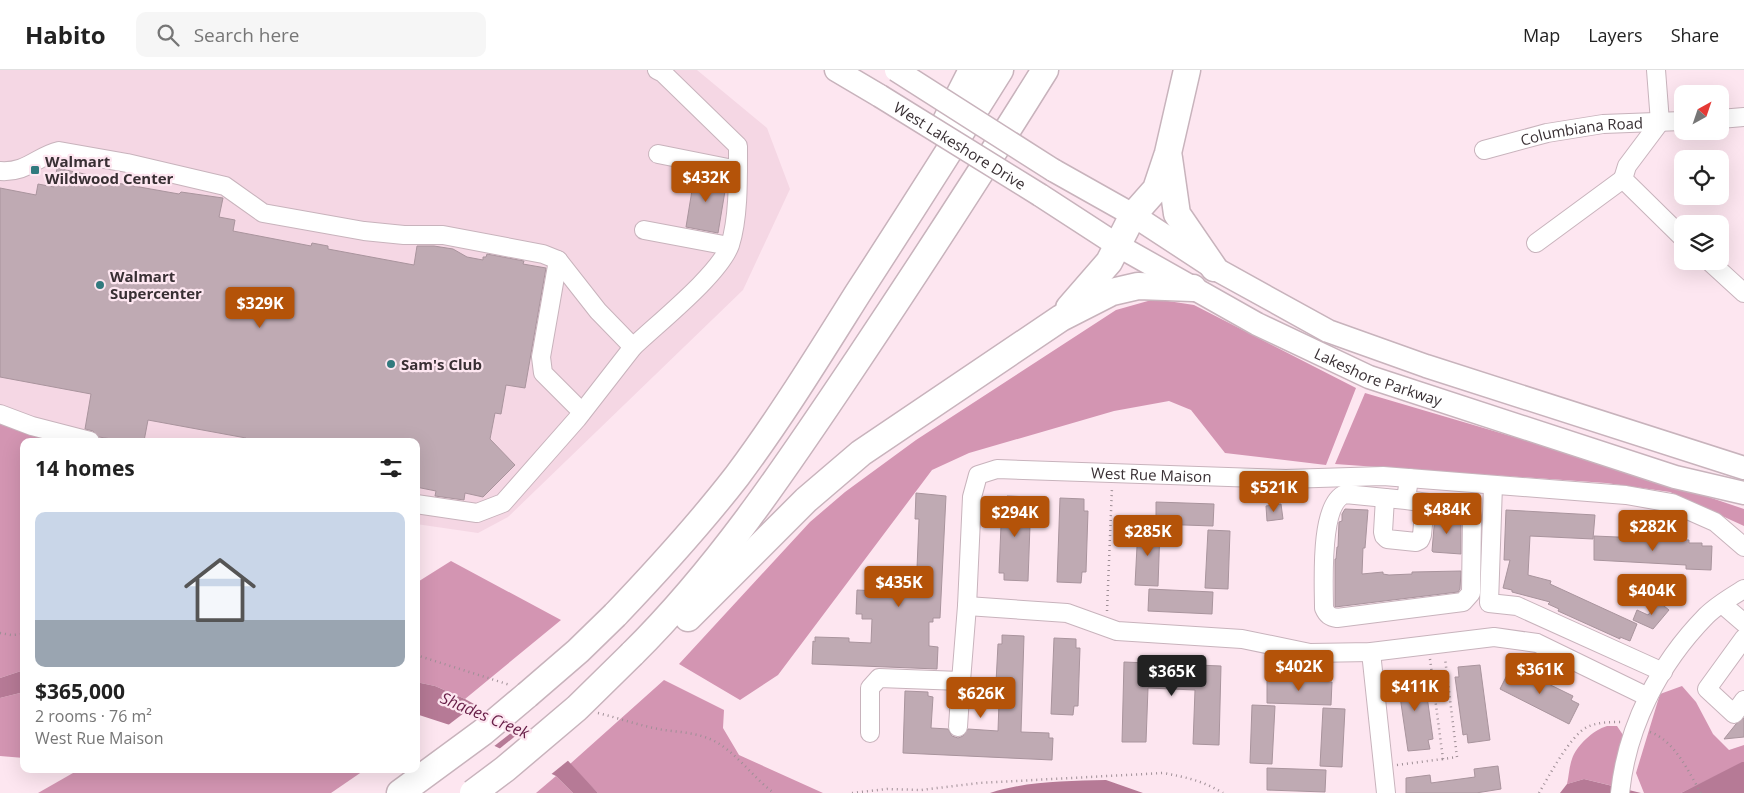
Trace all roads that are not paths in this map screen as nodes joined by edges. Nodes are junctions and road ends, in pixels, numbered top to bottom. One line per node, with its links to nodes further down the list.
1 (656, 70): 16 (street)
2 (836, 70): 20 (main road, West Lakeshore Drive, bridge)
3 (896, 70): 17 (main road, West Lakeshore Drive, bridge)
4 (972, 70): 32 (highway)
5 (1000, 70): 32 (highway)
6 (1046, 70): 51 (highway)
7 (1187, 70): 14 (highway)
8 (1656, 70): 12 (street)
9 (1744, 117): 10 (street)
10 (1729, 118)
11 (1674, 121): 12 (street, Columbiana Road)
12 (1660, 122): 13 (street, Columbiana Road); 19 (street)
13 (1484, 150)
14 (1168, 153): 21 (highway); 28 (highway)
15 (658, 154): 16 (street)
16 (738, 170): 26 (street)
17 (1054, 170): 21 (main road, Lakeshore Parkway)
18 (0, 171): 27 (street)
19 (1623, 179): 22 (street); 24 (street)
20 (1040, 195): 25 (main road, Lakeshore Parkway)
21 (1132, 214): 25 (highway); 28 (main road, Lakeshore Parkway)
22 (1674, 229)
23 (644, 230): 26 (street)
24 (1536, 243)
25 (1117, 245): 30 (main road, Lakeshore Parkway); 33 (highway)
26 (729, 246): 34 (street)
27 (558, 260): 34 (street); 35 (street)
28 (1214, 268): 38 (main road, Lakeshore Parkway)
29 (1719, 270): 31 (street)
30 (1193, 288): 33 (highway); 41 (main road, Lakeshore Parkway)
31 (1744, 293)
32 (857, 295): 60 (highway, bridge)
33 (1061, 318): 51 (highway)
34 (633, 346): 35 (street)
35 (582, 412): 45 (street)
36 (0, 414): 37 (street)
37 (78, 438)
38 (1744, 468)
39 (1410, 478): 40 (street, West Rue Maison); 43 (street); 49 (street, West Rue Maison)
40 (1493, 485): 46 (street, West Rue Maison); 54 (street)
41 (1744, 493)
42 (1385, 498): 43 (street); 44 (street); 44 (street)
43 (1406, 500): 44 (street)
44 (1425, 503)
45 (420, 505)
46 (1744, 546)
47 (1744, 589): 48 (street)
48 (1722, 604): 50 (street); 54 (street)
49 (967, 606): 53 (street); 55 (street, West Rue Maison)
50 (1744, 623)
51 (664, 632): 61 (highway, bridge)
52 (1744, 638): 57 (street)
53 (1371, 652): 56 (street); 62 (street)
54 (1663, 672): 56 (street)
55 (961, 681): 58 (street, West Rue Maison); 59 (street)
56 (1648, 697): 63 (street)
57 (1744, 700)
58 (958, 727)
59 (870, 733)
60 (400, 793)
61 (473, 793)
62 (1386, 793)
63 (1620, 793)

